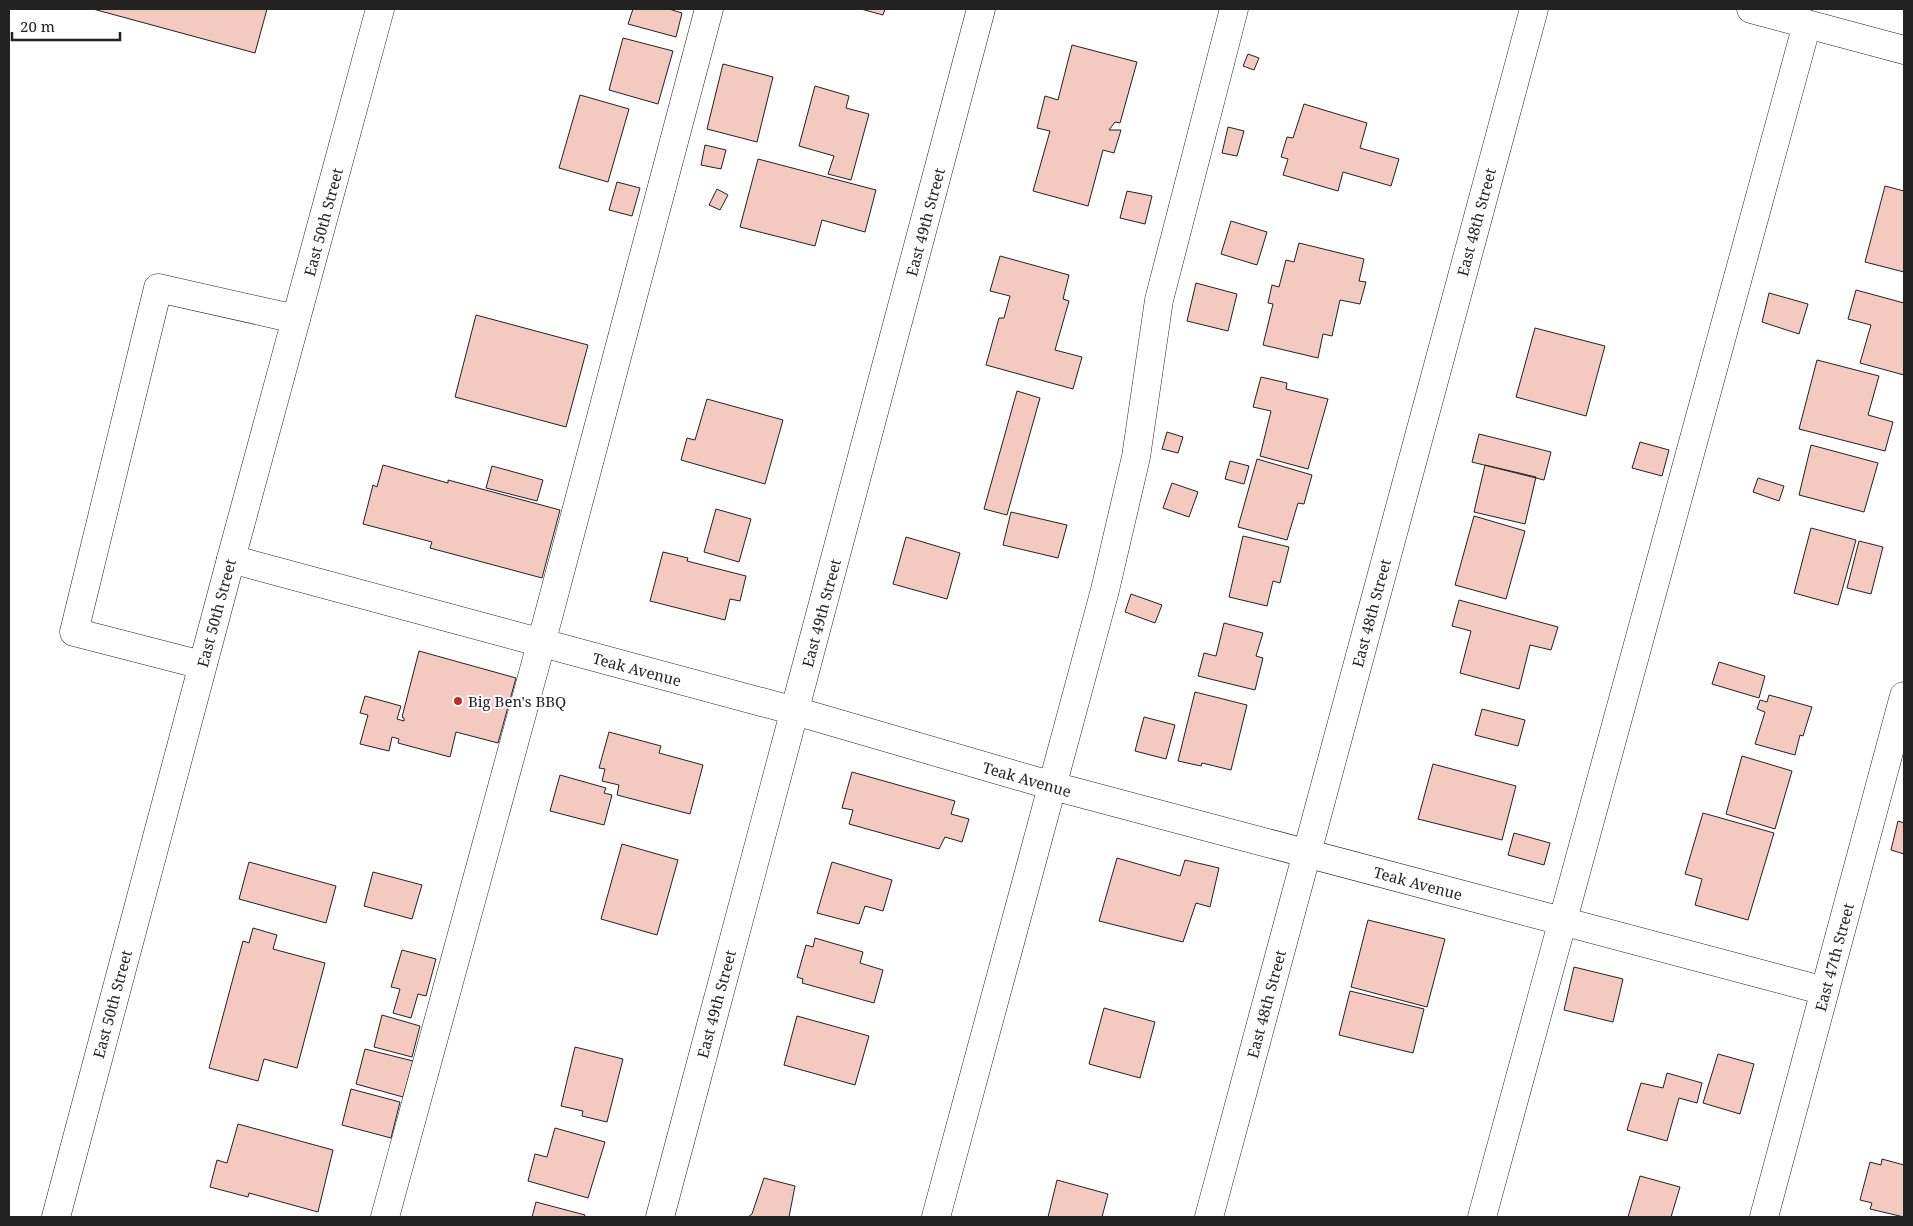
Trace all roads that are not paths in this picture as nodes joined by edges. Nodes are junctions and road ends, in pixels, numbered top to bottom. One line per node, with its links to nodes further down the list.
1 (380, 9): 9 (street, East 50th Street)
2 (710, 9): 11 (street)
3 (981, 9): 14 (street, East 49th Street)
4 (1234, 9): 15 (street)
5 (1534, 9): 16 (street, East 48th Street)
6 (1751, 9): 7 (street)
7 (1807, 24): 8 (street); 17 (street)
8 (1904, 50)
9 (296, 319): 10 (street, East 50th Street); 12 (street)
10 (231, 559): 11 (street, Teak Avenue); 12 (street, East 50th Street)
11 (541, 644): 14 (street, Teak Avenue); 20 (street)
12 (202, 665): 19 (street, East 50th Street)
13 (1904, 696): 18 (street, East 47th Street)
14 (796, 711): 15 (street, Teak Avenue); 21 (street, East 49th Street)
15 (1053, 786): 16 (street, Teak Avenue); 22 (street)
16 (1307, 853): 17 (street, Teak Avenue); 23 (street, East 48th Street)
17 (1561, 921): 18 (street, Teak Avenue); 24 (street)
18 (1825, 991): 25 (street, East 47th Street)
19 (56, 1217)
20 (385, 1217)
21 (660, 1217)
22 (936, 1217)
23 (1209, 1217)
24 (1482, 1217)
25 (1764, 1217)

